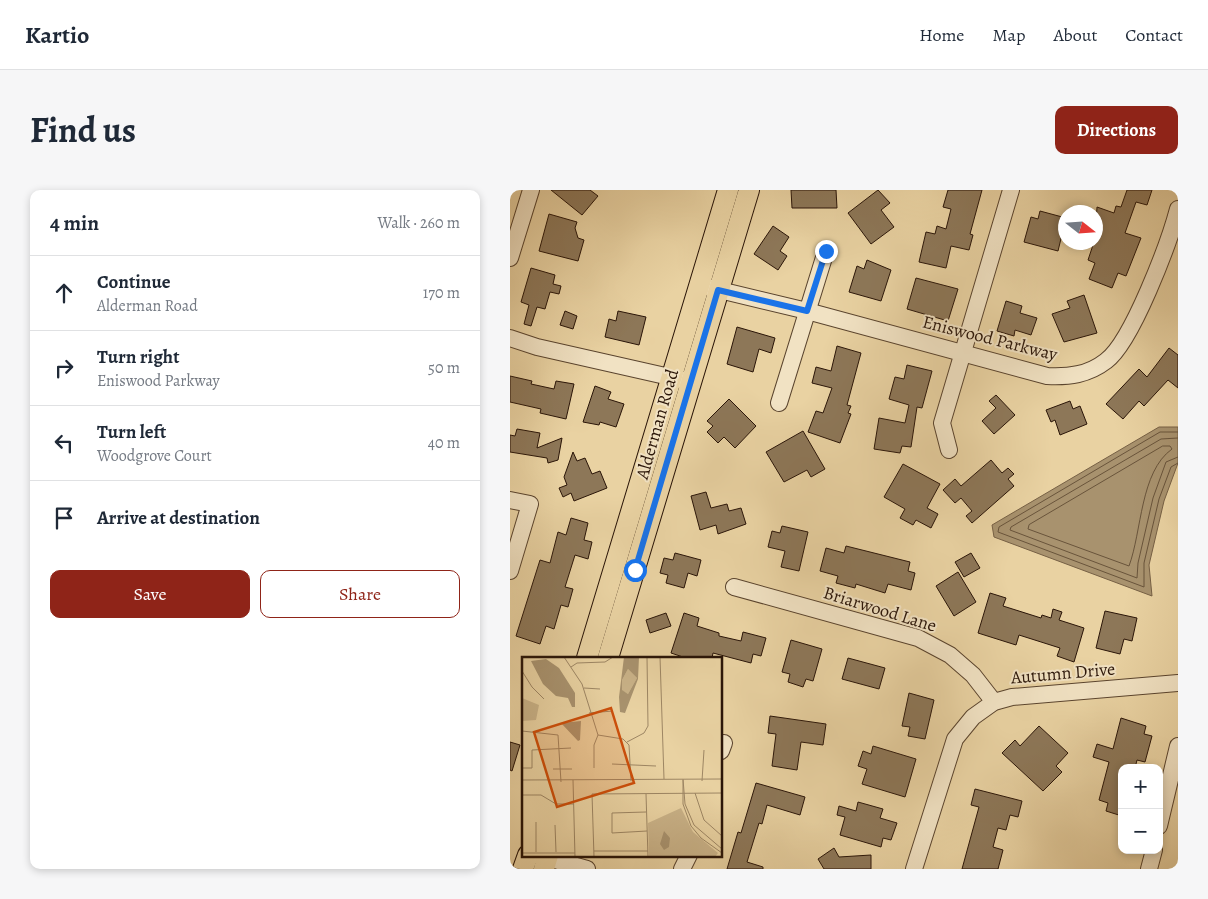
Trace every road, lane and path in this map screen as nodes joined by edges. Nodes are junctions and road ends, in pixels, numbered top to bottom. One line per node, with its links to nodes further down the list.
1 (531, 190): 7 (street)
2 (728, 190): 8 (main road, Alderman Road)
3 (749, 190): 9 (main road, Alderman Road)
4 (1012, 190): 12 (street)
5 (1178, 209): 12 (street, Eniswood Parkway)
6 (826, 251): 10 (street)
7 (510, 258)
8 (698, 284): 9 (street, Eniswood Parkway); 13 (main road, Alderman Road)
9 (718, 290): 10 (street, Eniswood Parkway); 13 (main road, Alderman Road)
10 (807, 311): 12 (street, Eniswood Parkway); 14 (street)
11 (510, 338): 13 (street)
12 (964, 353): 15 (street)
13 (680, 379): 19 (main road, Alderman Road); 20 (main road, Alderman Road)
14 (779, 403)
15 (949, 450)
16 (510, 500): 17 (street)
17 (510, 570)
18 (734, 587): 22 (street, Briarwood Lane)
19 (587, 657)
20 (608, 657)
21 (1178, 683): 22 (street, Autumn Drive)
22 (994, 702): 31 (street, Autumn Drive)
23 (1178, 746): 24 (street)
24 (1163, 809)
25 (1153, 854): 32 (street)
26 (688, 856): 30 (street)
27 (540, 859): 28 (main road); 29 (street)
28 (524, 869)
29 (587, 869)
30 (682, 869)
31 (914, 869)
32 (1149, 869)

